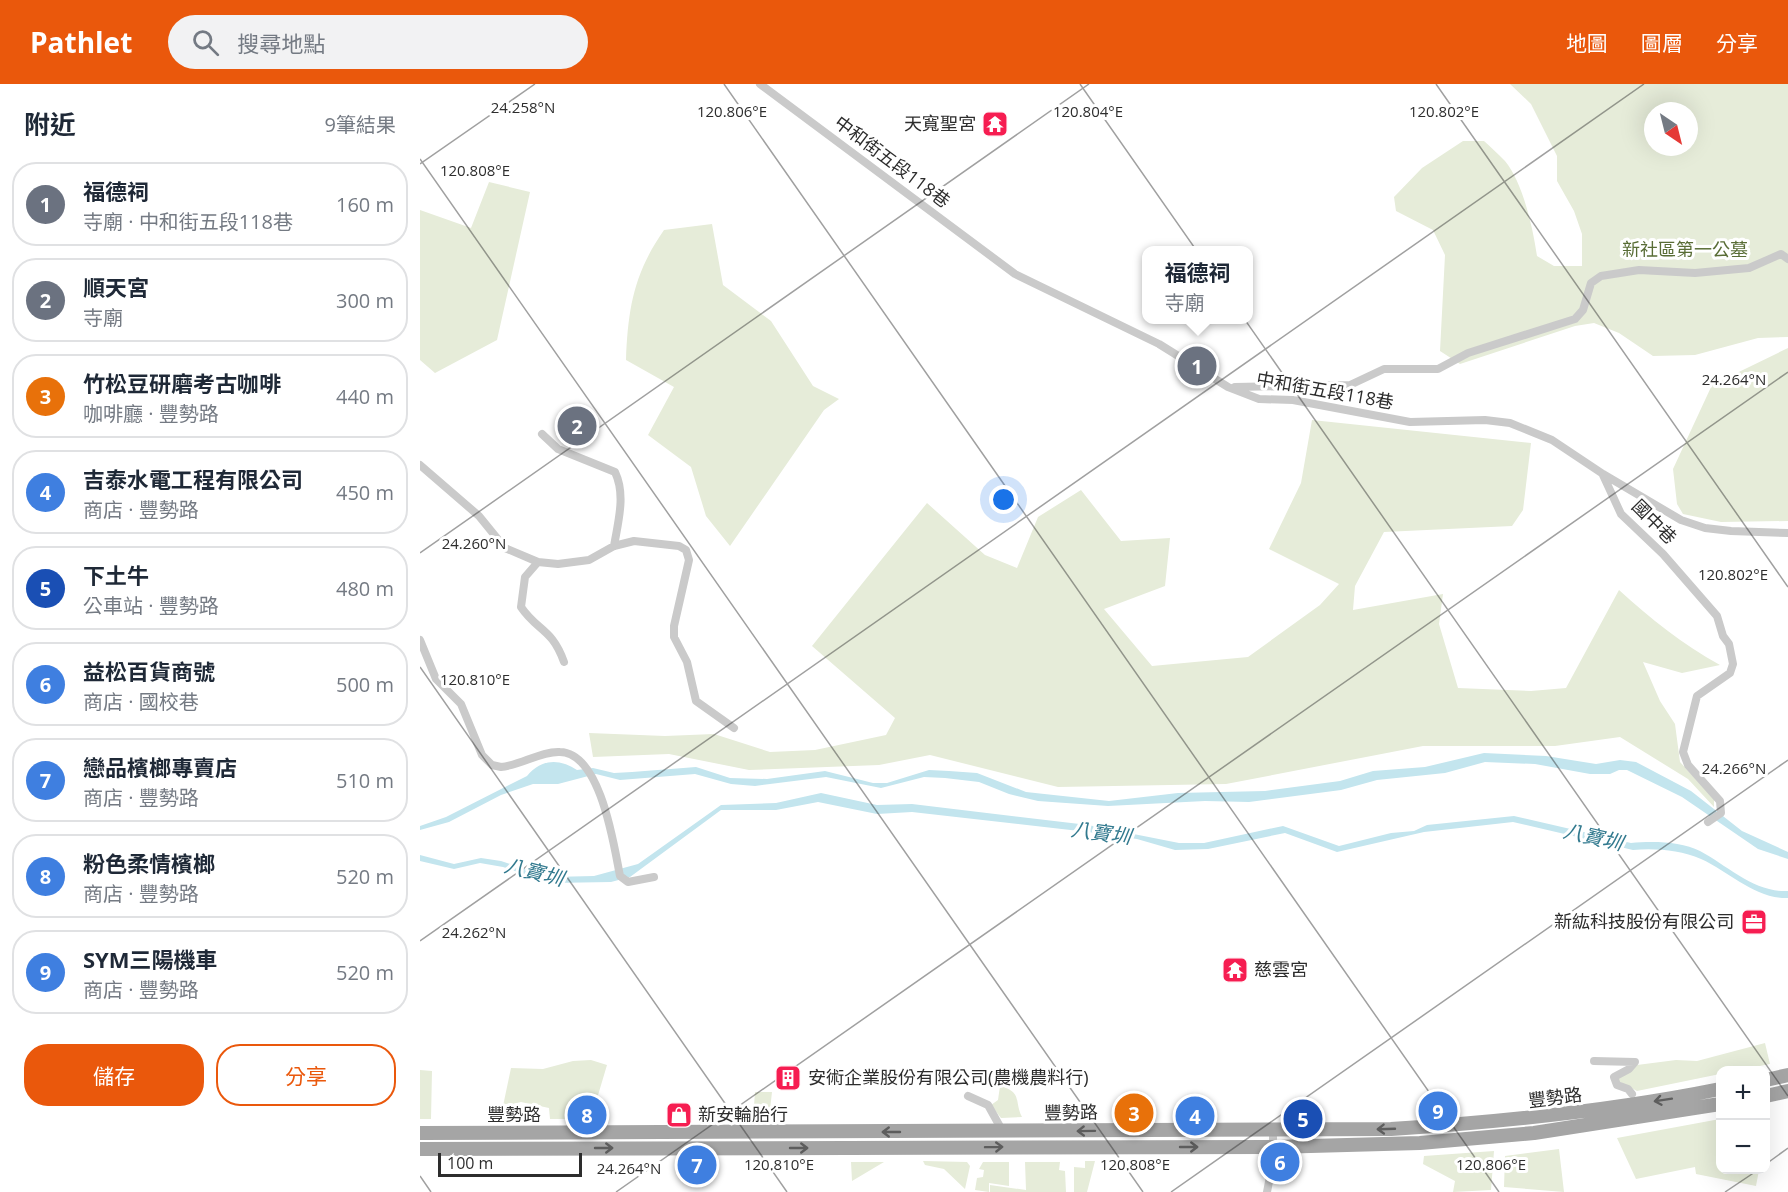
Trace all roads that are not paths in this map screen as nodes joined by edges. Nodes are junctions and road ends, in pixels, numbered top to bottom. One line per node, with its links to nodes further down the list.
1 (760, 84): 3 (street, 中和街五段118巷)
2 (1788, 259): 3 (street)
3 (1228, 387): 6 (street, 中和街五段118巷)
4 (542, 434): 8 (street)
5 (420, 465): 9 (street)
6 (1603, 474): 7 (street, 中和街五段118巷); 13 (street, 國中巷)
7 (1788, 532)
8 (614, 546): 9 (street); 12 (street)
9 (538, 562): 11 (street)
10 (420, 640): 14 (street)
11 (564, 662)
12 (734, 728)
13 (1708, 822)
14 (654, 877)
15 (1594, 1061): 20 (street)
16 (1788, 1075): 17 (main road)
17 (1770, 1079)
18 (1716, 1090): 24 (main road, 豐勢路, one-way to 24)
19 (1788, 1091): 21 (main road)
20 (1632, 1094)
21 (1770, 1095)
22 (968, 1096): 25 (street)
23 (1716, 1105): 27 (main road, 豐勢路)
24 (1273, 1131): 25 (main road, 豐勢路, one-way to 25); 27 (street)
25 (1004, 1132): 26 (main road, 豐勢路, one-way to 26)
26 (420, 1133)
27 (1274, 1147): 28 (main road, 豐勢路, one-way to 27); 29 (street)
28 (420, 1149)
29 (1267, 1192)

